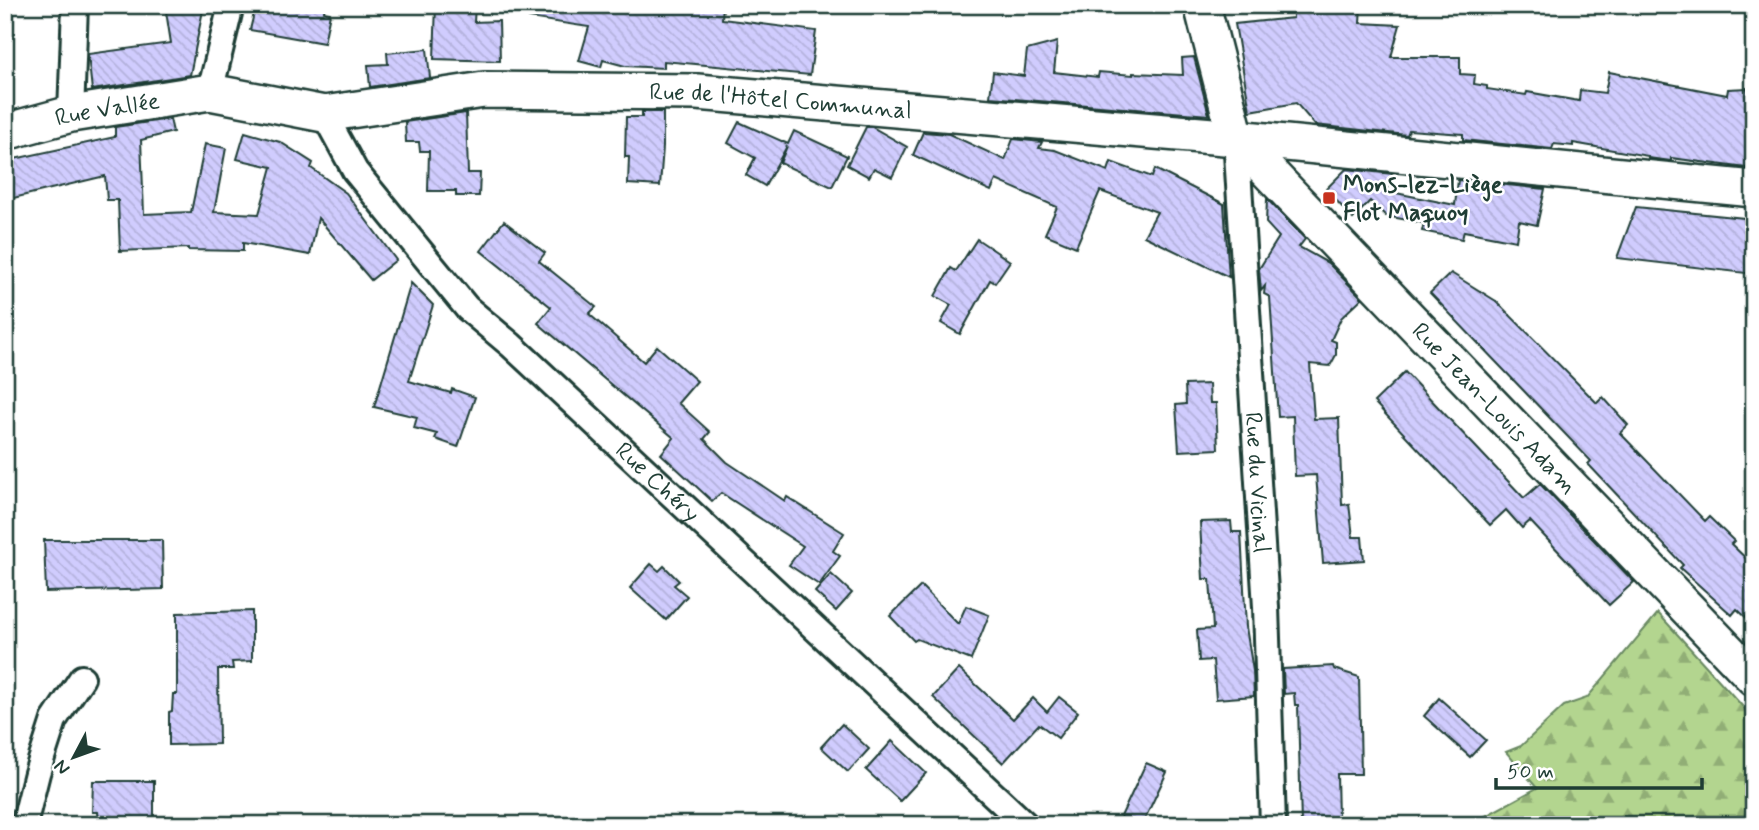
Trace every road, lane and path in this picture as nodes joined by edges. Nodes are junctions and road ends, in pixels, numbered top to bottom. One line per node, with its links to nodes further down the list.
1 (75, 5): 5 (street)
2 (231, 5): 4 (street)
3 (1202, 5): 8 (street)
4 (209, 92): 5 (street, Rue Vallée); 6 (street, Rue Vallée)
5 (71, 114): 7 (street, Rue Vallée)
6 (324, 114): 8 (street, Rue de l'Hôtel Communal); 13 (street, Rue Chéry)
7 (5, 132)
8 (1236, 138): 9 (street, Rue de l'Hôtel Communal); 11 (street, Rue Jean-Louis Adam); 14 (street, Rue du Vicinal)
9 (1754, 189)
10 (82, 678): 12 (street)
11 (1754, 678)
12 (24, 825)
13 (1026, 825)
14 (1273, 825)

